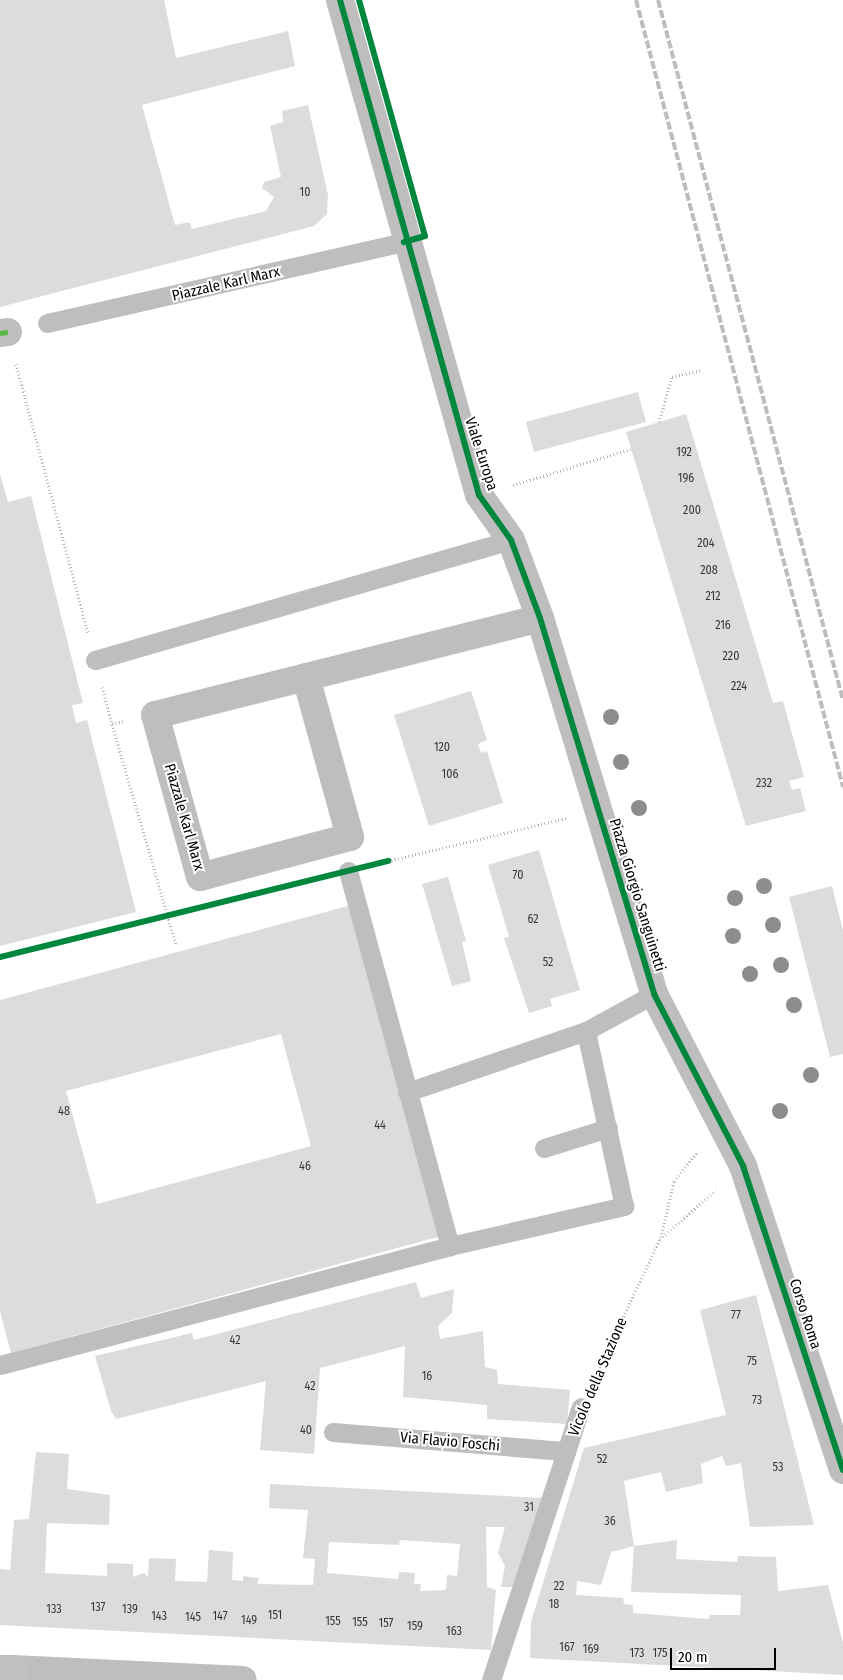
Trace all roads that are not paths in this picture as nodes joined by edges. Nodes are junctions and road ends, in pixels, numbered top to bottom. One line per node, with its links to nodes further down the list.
1 (340, 0): 2 (street, Viale Europa)
2 (404, 242): 3 (lane, Piazzale Karl Marx); 4 (street, Viale Europa)
3 (47, 323)
4 (512, 540): 5 (street, Viale Europa); 6 (lane)
5 (540, 618): 7 (street); 9 (street, Piazza Giorgio Sanguinetti)
6 (95, 660)
7 (306, 677): 7 (street, Piazzale Karl Marx)
8 (348, 871): 11 (lane)
9 (654, 994): 10 (lane); 14 (street, Piazza Giorgio Sanguinetti)
10 (586, 1031): 11 (lane); 12 (lane)
11 (407, 1092): 15 (lane)
12 (608, 1128): 13 (lane); 15 (lane)
13 (544, 1148)
14 (743, 1166): 20 (street, Corso Roma)
15 (450, 1246): 16 (lane)
16 (0, 1365)
17 (581, 1407): 19 (lane, Vicolo della Stazione)
18 (333, 1432): 19 (lane, Via Flavio Foschi)
19 (566, 1451): 23 (lane, Vicolo della Stazione)
20 (843, 1470)
21 (8, 1673): 22 (street)
22 (243, 1680)
23 (491, 1680)

